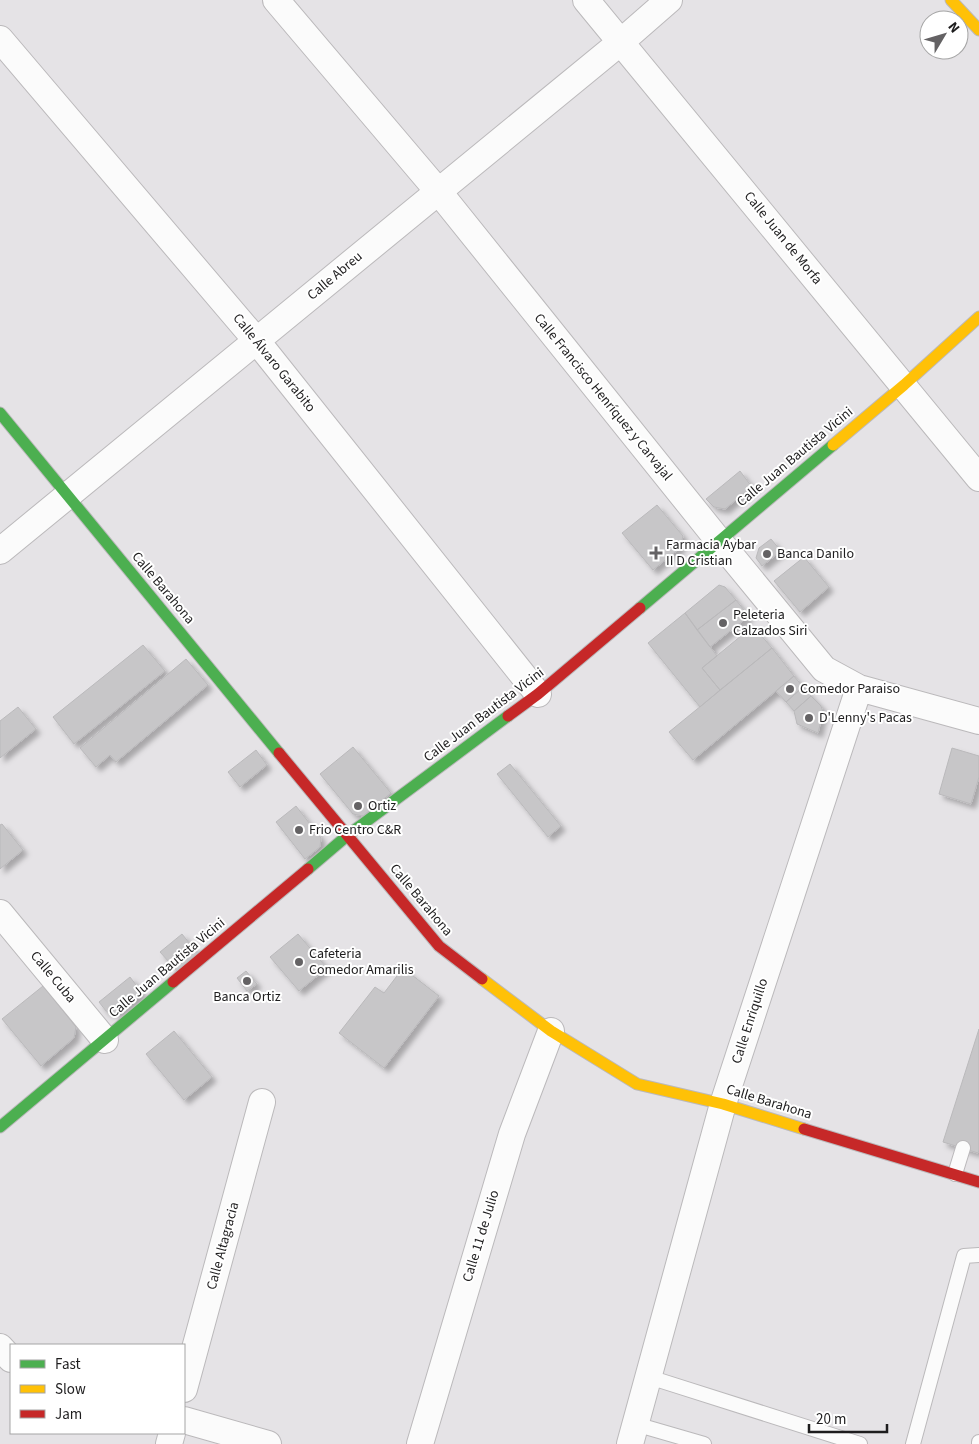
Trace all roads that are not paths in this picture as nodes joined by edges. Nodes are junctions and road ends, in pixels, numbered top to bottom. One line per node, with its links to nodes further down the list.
1 (276, 0): 8 (street, Calle Francisco Henríquez y Carvajal)
2 (586, 0): 7 (street, Calle Juan de Morfa)
3 (669, 0): 7 (street, Calle Abreu)
4 (951, 0): 5 (street)
5 (979, 30)
6 (0, 39): 10 (street, Calle Álvaro Garabito)
7 (622, 41): 8 (street, Calle Abreu); 11 (street, Calle Juan de Morfa)
8 (438, 191): 10 (street, Calle Abreu); 15 (street, Calle Francisco Henríquez y Carvajal)
9 (979, 317): 11 (street, Calle Juan Bautista Vicini)
10 (256, 340): 14 (street, Calle Abreu); 18 (street, Calle Álvaro Garabito)
11 (904, 385): 13 (street, Calle Juan de Morfa); 15 (street, Calle Juan Bautista Vicini)
12 (0, 413): 14 (street, Calle Barahona)
13 (979, 478)
14 (67, 496): 16 (street, Calle Abreu); 20 (street, Calle Barahona)
15 (719, 541): 17 (street, Calle Francisco Henríquez y Carvajal); 18 (street, Calle Juan Bautista Vicini)
16 (0, 551)
17 (859, 688): 19 (street, Calle Francisco Henríquez y Carvajal); 25 (street, Calle Enriquillo)
18 (538, 694): 20 (street, Calle Juan Bautista Vicini)
19 (979, 721)
20 (348, 835): 22 (street, Calle Barahona); 23 (street, Calle Juan Bautista Vicini)
21 (0, 913): 23 (street, Calle Cuba)
22 (551, 1031): 25 (street, Calle Barahona); 38 (street, Calle 11 de Julio)
23 (105, 1040): 26 (street, Calle Juan Bautista Vicini)
24 (262, 1102): 34 (street, Calle Altagracia)
25 (723, 1104): 28 (street, Calle Barahona); 33 (street, Calle Enriquillo)
26 (0, 1128)
27 (963, 1148): 28 (lane)
28 (955, 1174): 29 (street, Calle Barahona)
29 (979, 1182)
30 (979, 1255): 41 (lane)
31 (0, 1347): 32 (street)
32 (10, 1358)
33 (649, 1377): 36 (street, Calle Enriquillo); 40 (lane)
34 (185, 1385)
35 (185, 1420): 37 (street)
36 (632, 1434): 39 (lane)
37 (268, 1444)
38 (420, 1444)
39 (704, 1444)
40 (860, 1444)
41 (912, 1444)

